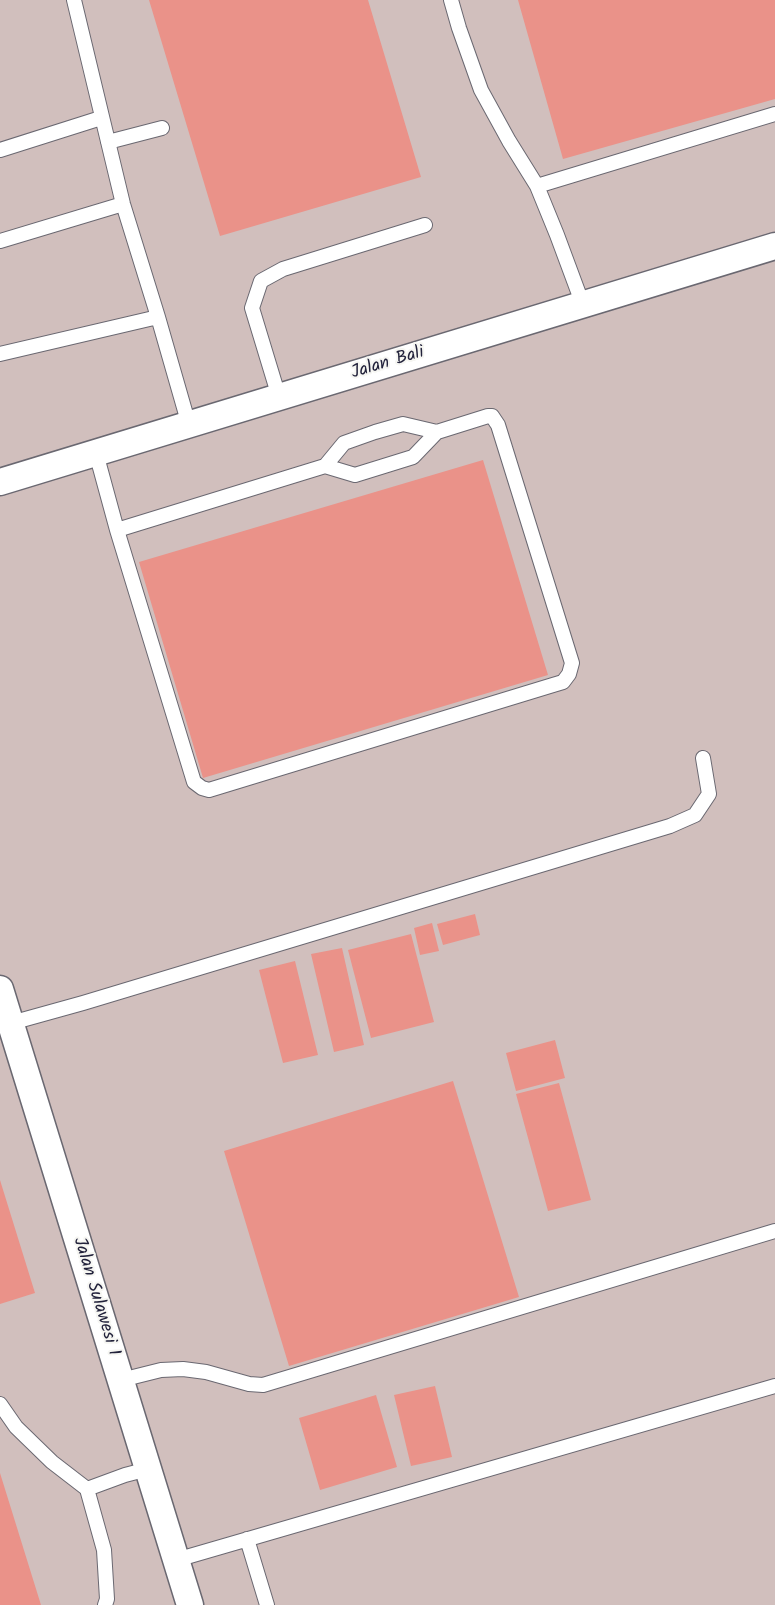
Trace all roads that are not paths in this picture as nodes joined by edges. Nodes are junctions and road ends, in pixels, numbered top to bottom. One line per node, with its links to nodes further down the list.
1 (74, 0): 4 (lane)
2 (450, 0): 8 (lane)
3 (775, 114): 8 (lane)
4 (101, 118): 6 (lane); 7 (lane)
5 (162, 128): 6 (lane)
6 (108, 142): 9 (lane)
7 (0, 150)
8 (538, 186): 13 (lane)
9 (123, 204): 11 (lane); 14 (lane)
10 (425, 225): 16 (lane)
11 (0, 241)
12 (775, 246): 13 (street, Jalan Bali)
13 (583, 304): 16 (street, Jalan Bali)
14 (158, 317): 15 (lane); 17 (lane)
15 (0, 354)
16 (279, 397): 17 (street, Jalan Bali)
17 (189, 425): 19 (street, Jalan Bali)
18 (437, 432): 20 (lane); 20 (lane); 22 (lane)
19 (96, 453): 21 (street, Jalan Bali); 22 (lane)
20 (325, 466): 22 (lane)
21 (0, 482)
22 (117, 530)
23 (703, 758): 25 (lane)
24 (0, 991): 25 (street, Jalan Sulawesi I)
25 (11, 1023): 27 (street, Jalan Sulawesi I)
26 (775, 1231): 27 (lane)
27 (121, 1380): 30 (street, Jalan Sulawesi I)
28 (775, 1386): 32 (lane)
29 (0, 1404): 31 (lane)
30 (148, 1469): 31 (lane); 33 (street, Jalan Sulawesi I)
31 (87, 1489): 34 (lane)
32 (248, 1539): 33 (lane); 36 (lane)
33 (176, 1560): 35 (street, Jalan Sulawesi I)
34 (105, 1605)
35 (190, 1605)
36 (267, 1605)

